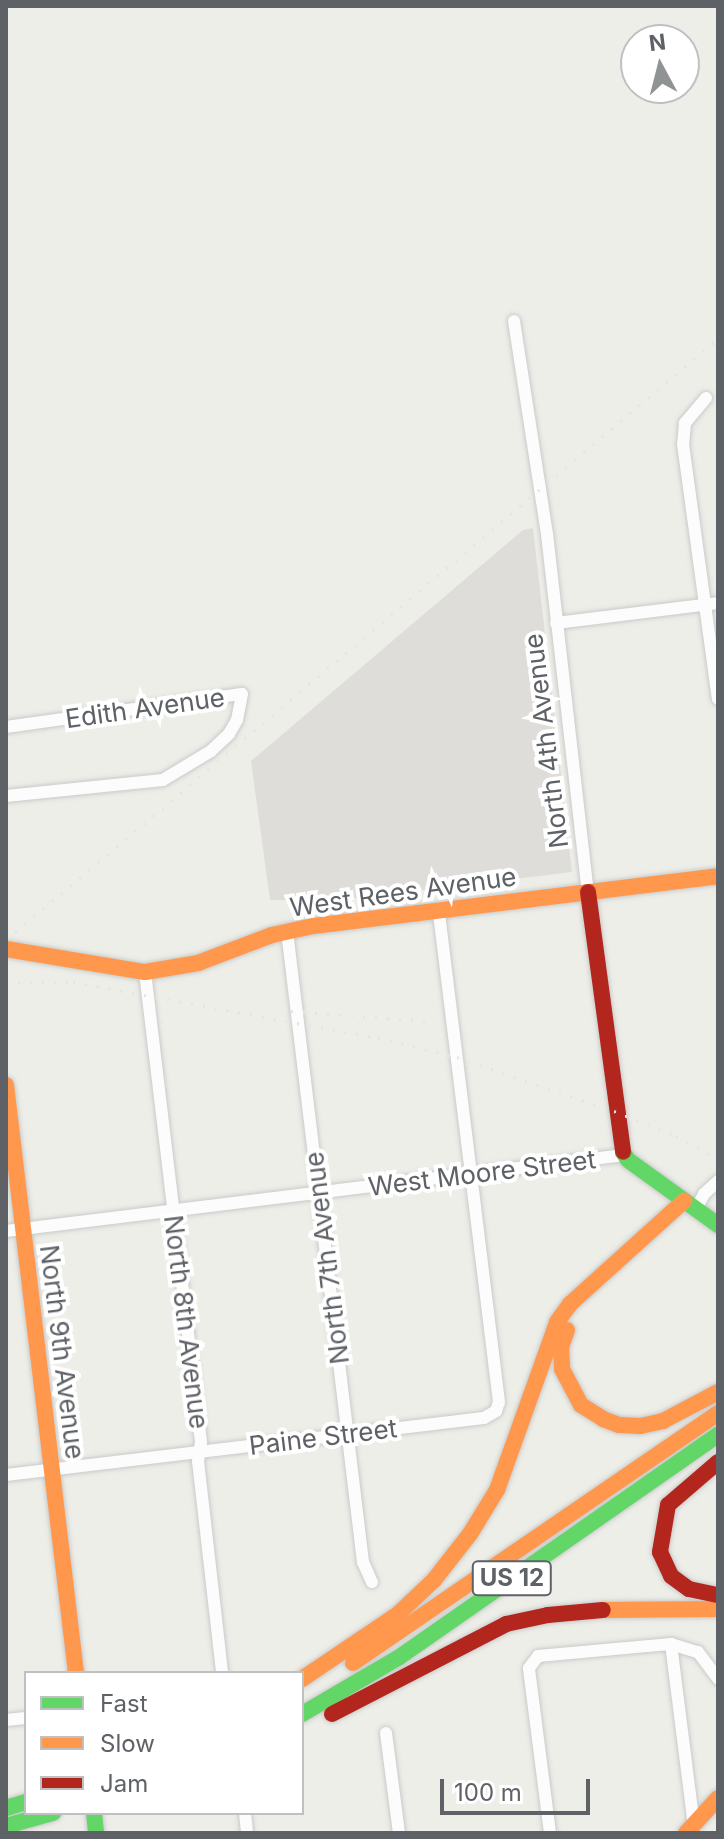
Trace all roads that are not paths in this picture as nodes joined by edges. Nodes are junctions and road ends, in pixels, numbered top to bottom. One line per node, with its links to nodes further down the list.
1 (514, 321): 5 (street, North 4th Avenue)
2 (706, 398): 4 (street)
3 (718, 603): 4 (street)
4 (704, 605): 5 (street); 6 (street)
5 (556, 623): 10 (street, North 4th Avenue)
6 (718, 699)
7 (6, 727): 8 (street, Edith Avenue)
8 (6, 796)
9 (718, 876): 10 (main road, West Rees Avenue)
10 (588, 892): 11 (main road, West Rees Avenue); 16 (main road, North 4th Avenue)
11 (439, 910): 12 (main road, West Rees Avenue); 17 (street)
12 (287, 931): 14 (main road, West Rees Avenue); 19 (street, North 7th Avenue)
13 (6, 949): 14 (main road, West Rees Avenue)
14 (145, 972): 21 (street, North 8th Avenue)
15 (6, 1085): 23 (main road, North 9th Avenue)
16 (624, 1155): 17 (street, West Moore Street); 20 (main road)
17 (471, 1175): 19 (street, West Moore Street); 26 (street, Paine Street)
18 (718, 1181): 20 (street)
19 (319, 1194): 21 (street, West Moore Street); 26 (street, North 7th Avenue)
20 (694, 1201): 22 (main road); 24 (main road); 38 (main road)
21 (172, 1211): 23 (street, West Moore Street); 28 (street, North 8th Avenue)
22 (718, 1225)
23 (14, 1230): 30 (main road, North 9th Avenue)
24 (718, 1392)
25 (718, 1413): 40 (main road, US 12)
26 (348, 1434): 28 (street, Paine Street); 32 (street, North 7th Avenue)
27 (718, 1435): 41 (main road, US 12)
28 (199, 1451): 30 (street, Paine Street); 37 (street, North 8th Avenue)
29 (718, 1462): 33 (main road)
30 (52, 1470): 31 (street, Paine Street); 36 (main road, North 9th Avenue)
31 (6, 1475)
32 (372, 1582)
33 (718, 1595)
34 (718, 1609): 42 (main road)
35 (671, 1644): 39 (street); 47 (street); 49 (street)
36 (76, 1671)
37 (222, 1671)
38 (304, 1678)
39 (718, 1679)
40 (304, 1690)
41 (304, 1713)
42 (304, 1727)
43 (386, 1733): 48 (street)
44 (718, 1798): 47 (main road)
45 (46, 1815): 46 (main road)
46 (6, 1826)
47 (692, 1830)
48 (399, 1833)
49 (550, 1833)

